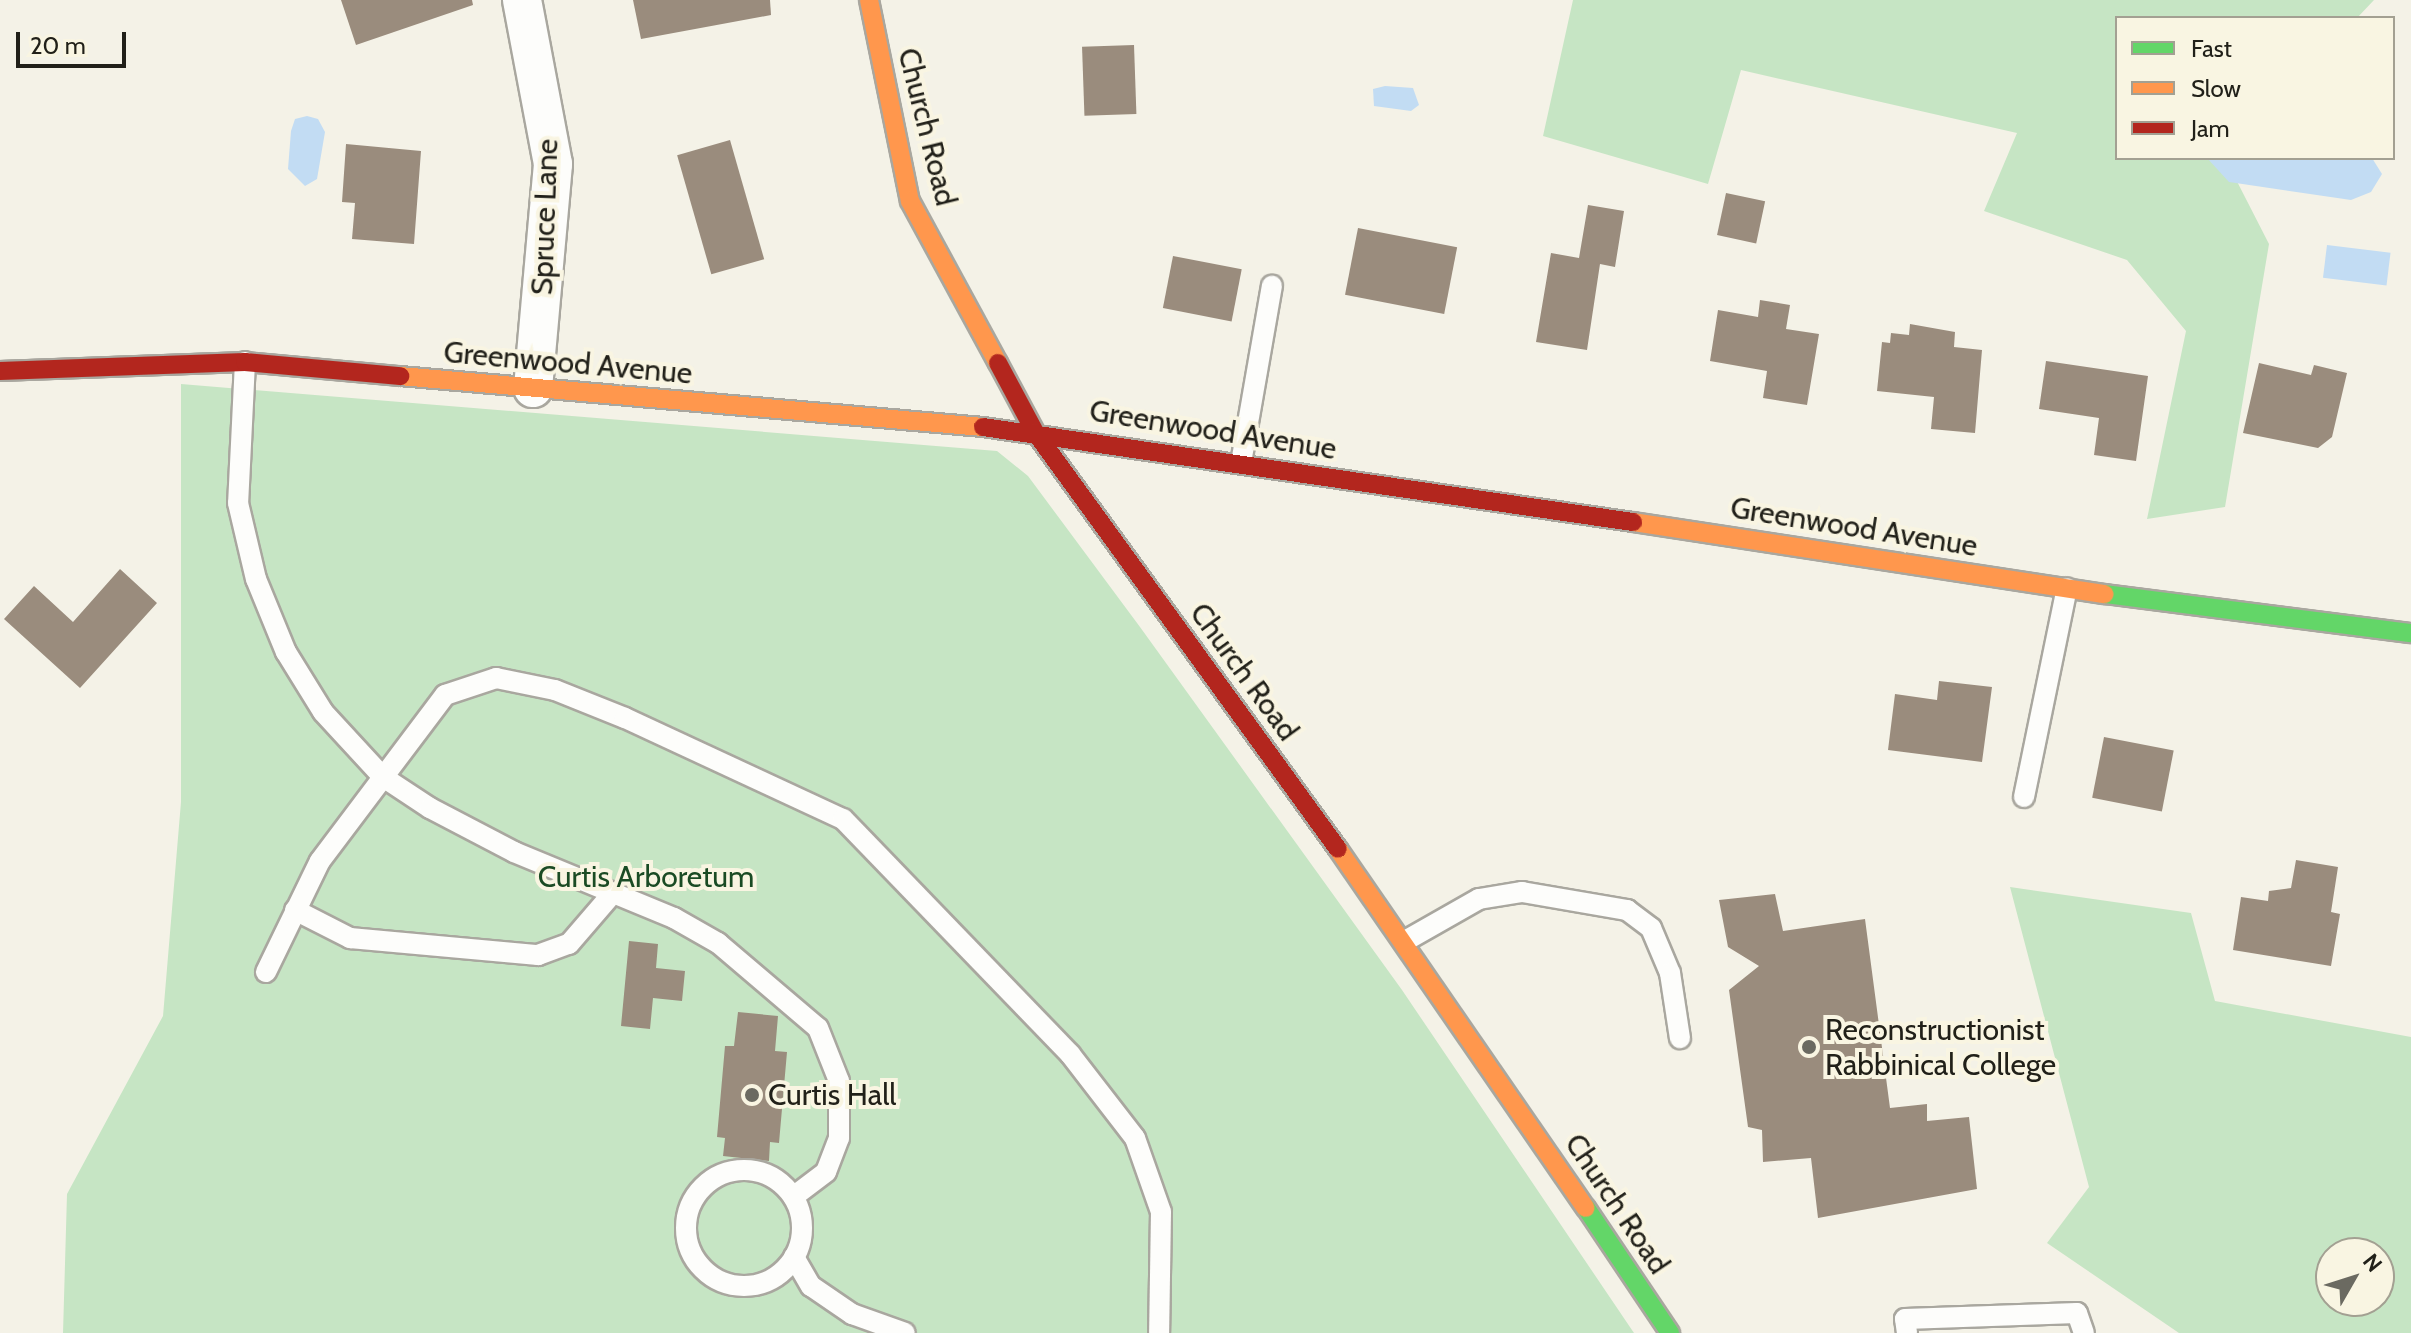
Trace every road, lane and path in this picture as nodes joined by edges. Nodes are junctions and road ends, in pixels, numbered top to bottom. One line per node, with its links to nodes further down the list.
1 (522, 0): 6 (street, Spruce Lane)
2 (869, 0): 7 (main road, Church Road)
3 (1272, 286): 8 (lane)
4 (245, 362): 5 (main road, Greenwood Avenue); 6 (main road, Greenwood Avenue); 11 (lane)
5 (0, 371)
6 (533, 388): 7 (main road, Greenwood Avenue)
7 (1035, 432): 8 (main road, Greenwood Avenue); 15 (main road, Church Road)
8 (1241, 463): 9 (main road, Greenwood Avenue)
9 (2067, 588): 10 (main road, Greenwood Avenue); 12 (lane)
10 (2411, 633)
11 (383, 777): 13 (lane); 14 (lane); 21 (lane)
12 (2024, 797)
13 (612, 894): 14 (lane); 18 (lane)
14 (295, 910): 16 (lane)
15 (1405, 941): 17 (lane); 22 (main road, Church Road)
16 (266, 972)
17 (1680, 1038)
18 (793, 1197): 19 (lane); 19 (lane)
19 (794, 1257): 20 (lane)
20 (905, 1333)
21 (1159, 1333)
22 (1670, 1333)
23 (1907, 1333): 24 (lane)
24 (2084, 1333)

